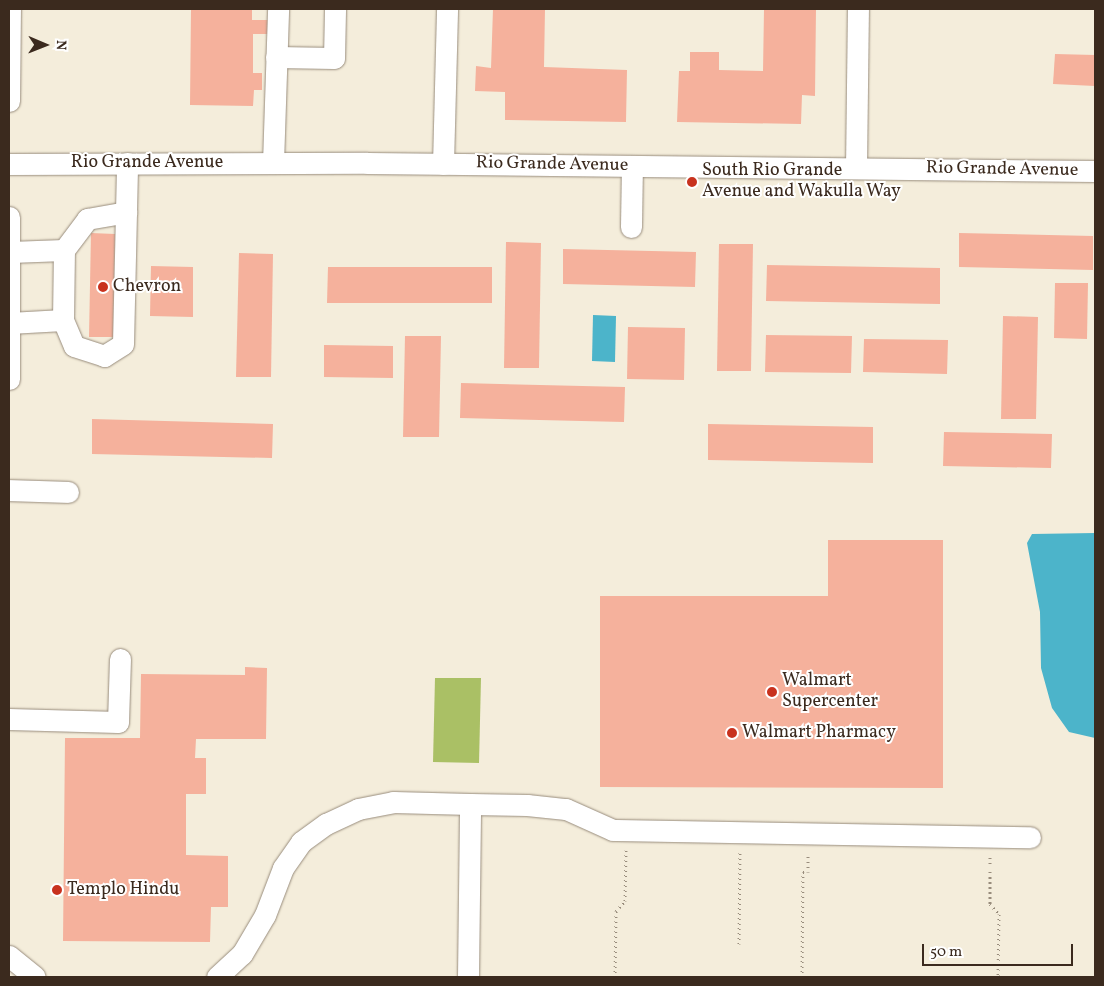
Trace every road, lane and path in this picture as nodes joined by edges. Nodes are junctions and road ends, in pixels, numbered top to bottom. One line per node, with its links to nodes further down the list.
1 (278, 9): 6 (street)
2 (335, 9): 6 (street)
3 (447, 9): 11 (street)
4 (858, 9): 13 (street)
5 (10, 20): 7 (street)
6 (276, 57): 9 (street)
7 (9, 101)
8 (127, 163): 9 (street, Rio Grande Avenue); 10 (street, Rio Grande Avenue); 15 (street)
9 (273, 163): 11 (street, Rio Grande Avenue)
10 (9, 164)
11 (443, 164): 12 (street, Rio Grande Avenue)
12 (632, 166): 13 (street, Rio Grande Avenue); 17 (street)
13 (856, 168): 14 (street, Rio Grande Avenue)
14 (1095, 171)
15 (126, 212): 18 (street); 20 (street)
16 (9, 217): 19 (street)
17 (631, 227)
18 (64, 250): 19 (street); 20 (street)
19 (10, 252): 21 (street)
20 (63, 320): 21 (street)
21 (9, 323): 22 (street)
22 (9, 379)
23 (9, 490): 24 (street)
24 (68, 492)
25 (120, 659): 26 (street)
26 (9, 719)
27 (470, 804): 28 (street); 36 (street); 37 (street)
28 (1030, 837)
29 (626, 847): 38 (path)
30 (740, 849): 33 (path)
31 (808, 850): 39 (path)
32 (990, 852): 40 (path)
33 (739, 944)
34 (9, 956): 35 (street)
35 (35, 977)
36 (217, 977)
37 (468, 977)
38 (615, 977)
39 (802, 977)
40 (998, 977)

